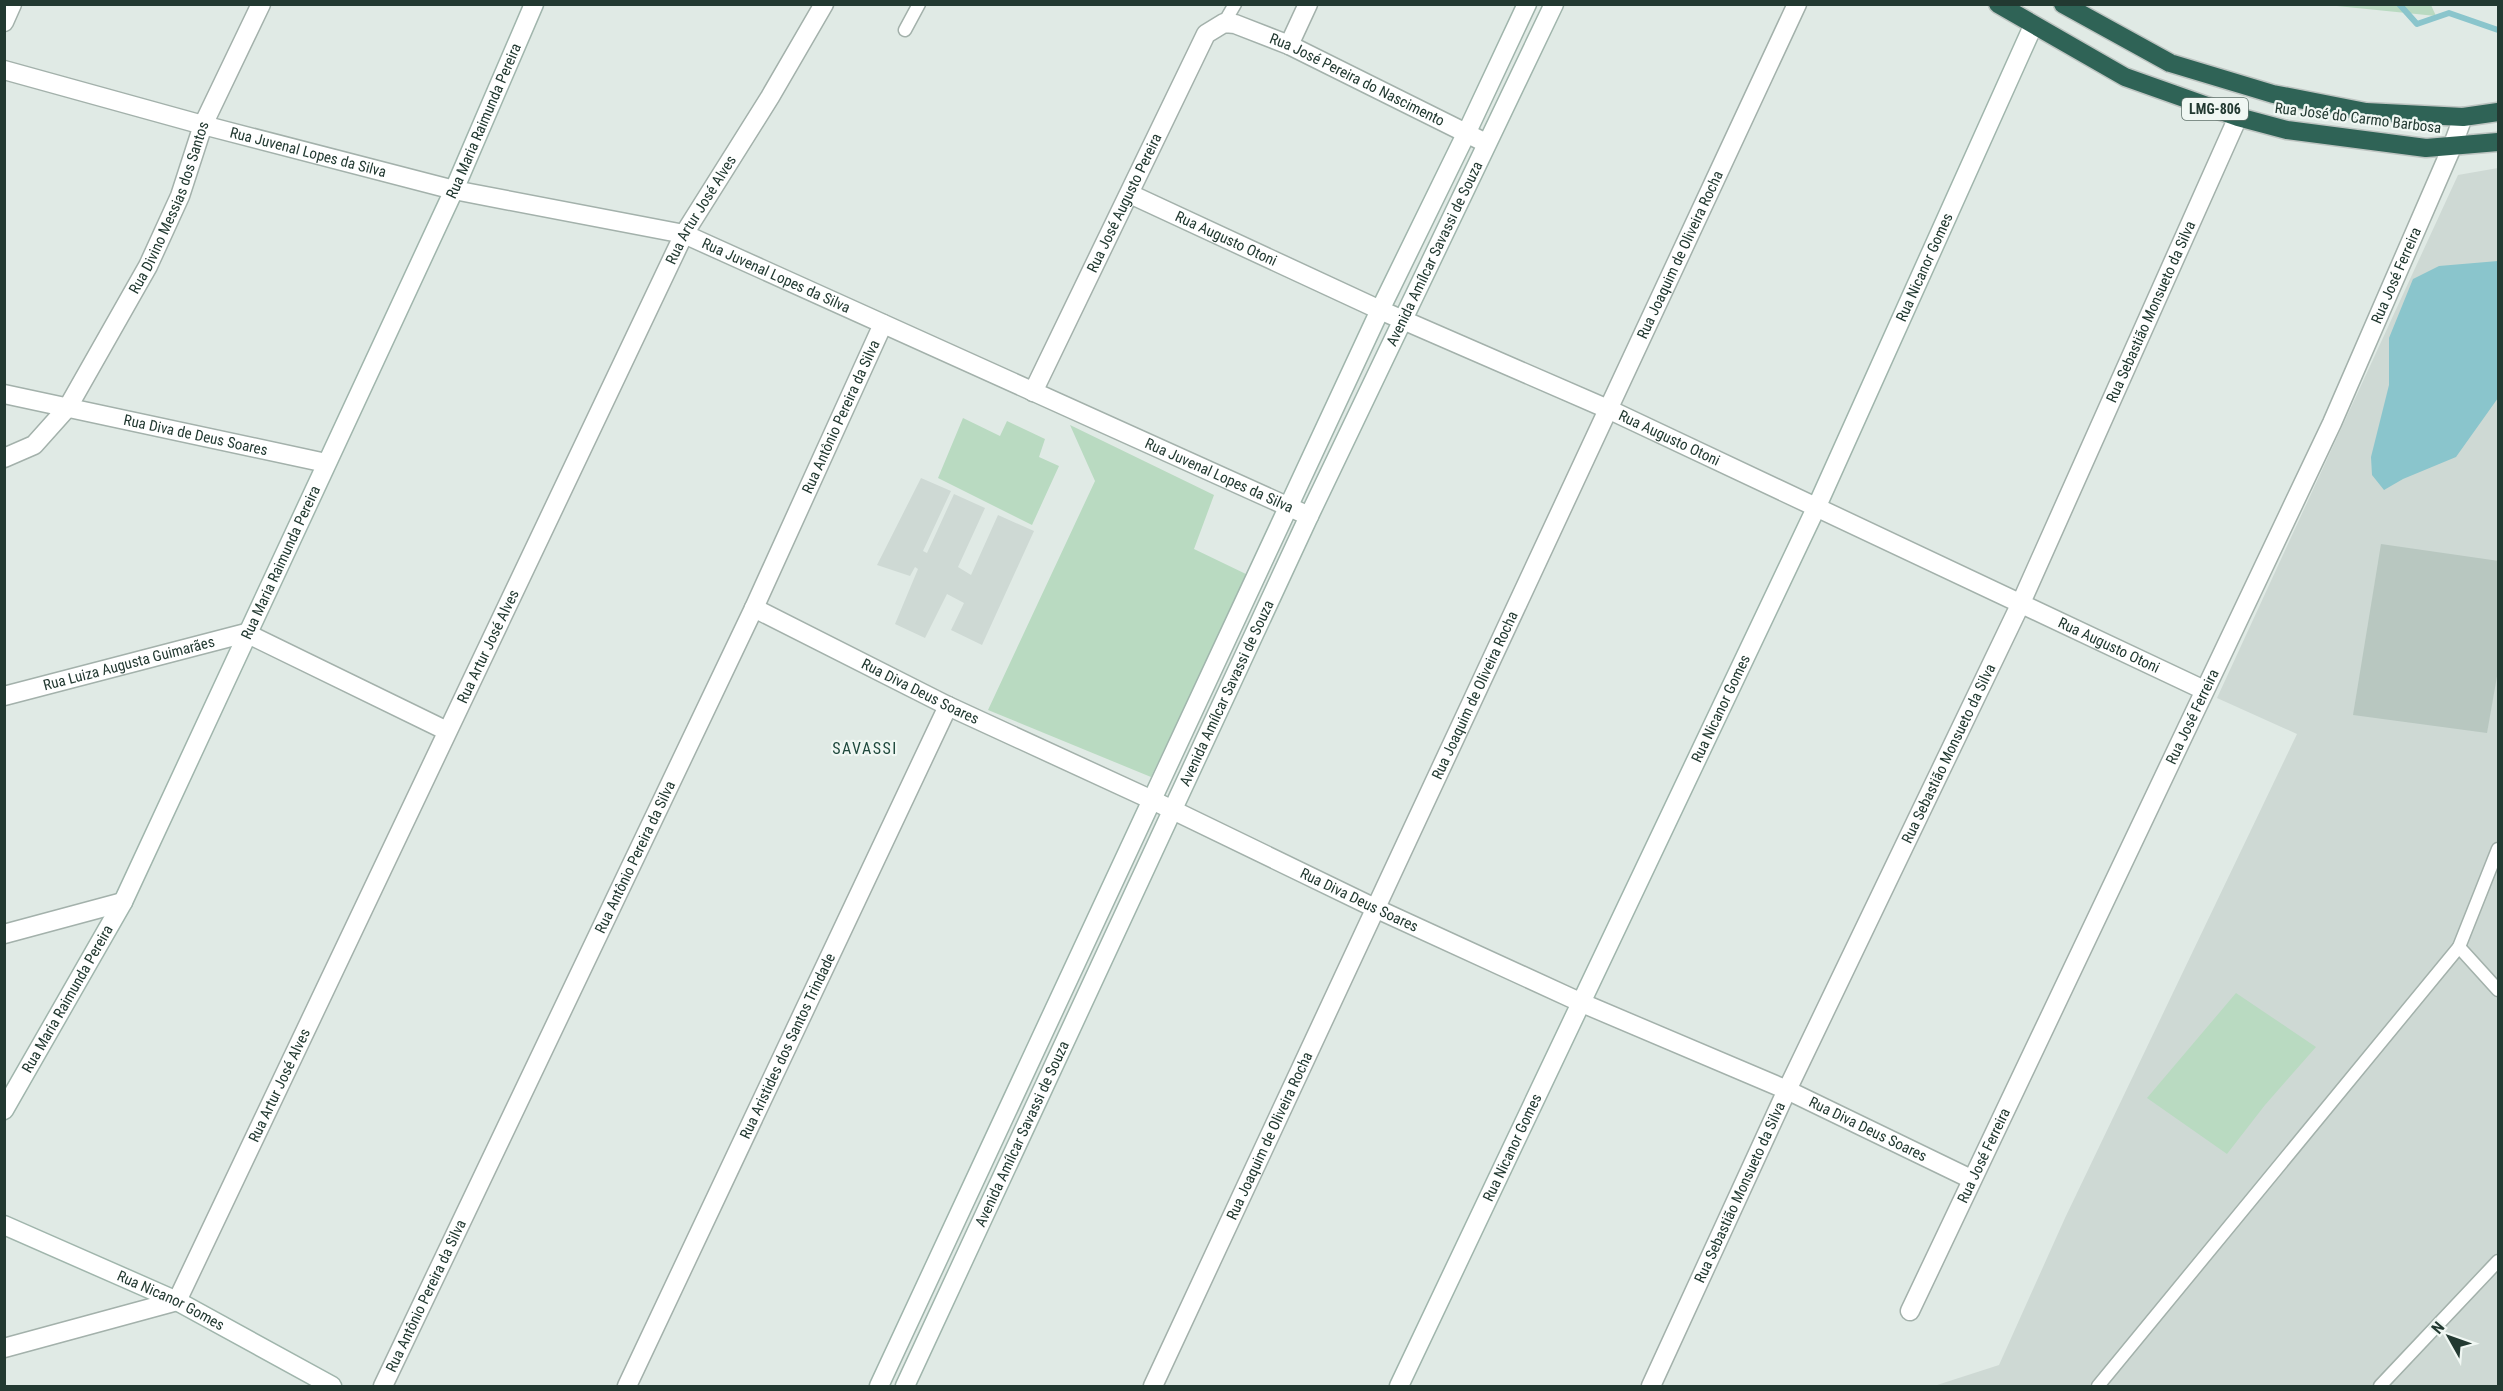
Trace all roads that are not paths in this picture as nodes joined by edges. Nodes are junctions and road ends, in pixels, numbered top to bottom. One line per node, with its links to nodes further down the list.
1 (261, 4): 20 (street, Rua Divino Messias dos Santos)
2 (534, 4): 25 (street, Rua Maria Raimunda Pereira)
3 (824, 4): 27 (street, Rua Artur José Alves)
4 (919, 4): 14 (lane)
5 (1235, 4): 12 (lane)
6 (1308, 4): 15 (street)
7 (1527, 4): 21 (street, Avenida Amílcar Savassi de Souza)
8 (1554, 4): 23 (street, Avenida Amílcar Savassi de Souza)
9 (1797, 4): 34 (street, Rua Joaquim de Oliveira Rocha)
10 (1998, 4): 13 (highway, Rua José do Carmo Barbosa / LMG-806)
11 (2063, 4): 19 (highway, LMG-806)
12 (1224, 23): 15 (street, Rua José Pereira do Nascimento); 26 (street, Rua José Augusto Pereira)
13 (2033, 26): 18 (highway, Rua José do Carmo Barbosa / LMG-806); 37 (street, Rua Nicanor Gomes)
14 (906, 30)
15 (1289, 45): 21 (street, Rua José Pereira do Nascimento)
16 (4, 70): 20 (street, Rua Juvenal Lopes da Silva)
17 (2499, 111): 19 (highway, LMG-806)
18 (2238, 117): 24 (highway, Rua José do Carmo Barbosa / LMG-806); 40 (street, Rua Sebastião Monsueto da Silva)
19 (2463, 117): 24 (street, Rua José Ferreira)
20 (203, 125): 25 (street, Rua Juvenal Lopes da Silva); 33 (street, Rua Divino Messias dos Santos)
21 (1466, 134): 23 (street, Rua José Pereira do Nascimento); 28 (street, Avenida Amílcar Savassi de Souza)
22 (2499, 142): 24 (highway, LMG-806)
23 (1486, 143): 29 (street, Avenida Amílcar Savassi de Souza)
24 (2452, 147): 43 (street, Rua José Ferreira)
25 (454, 190): 27 (street, Rua Juvenal Lopes da Silva); 36 (street, Rua Maria Raimunda Pereira)
26 (1130, 194): 28 (street, Rua Augusto Otoni); 31 (street, Rua José Augusto Pereira)
27 (684, 234): 30 (street, Rua Juvenal Lopes da Silva); 46 (street, Rua Artur José Alves)
28 (1380, 310): 29 (street, Rua Augusto Otoni); 38 (street, Avenida Amílcar Savassi de Souza)
29 (1405, 320): 34 (street, Rua Augusto Otoni); 39 (street, Avenida Amílcar Savassi de Souza)
30 (883, 324): 31 (street, Rua Juvenal Lopes da Silva); 41 (street, Rua Antônio Pereira da Silva)
31 (1033, 392): 38 (street, Rua Juvenal Lopes da Silva)
32 (4, 394): 33 (street, Rua Diva de Deus Soares)
33 (68, 407): 35 (street, Rua Divino Messias dos Santos); 36 (street, Rua Diva de Deus Soares)
34 (1610, 410): 37 (street, Rua Augusto Otoni); 51 (street, Rua Joaquim de Oliveira Rocha)
35 (4, 458)
36 (326, 463): 42 (street, Rua Maria Raimunda Pereira)
37 (1816, 506): 40 (street, Rua Augusto Otoni); 55 (street, Rua Nicanor Gomes)
38 (1289, 507): 39 (street, Rua Juvenal Lopes da Silva); 47 (street, Avenida Amílcar Savassi de Souza)
39 (1309, 516): 48 (street, Avenida Amílcar Savassi de Souza)
40 (2020, 605): 43 (street, Rua Augusto Otoni); 56 (street, Rua Sebastião Monsueto da Silva)
41 (754, 608): 45 (street, Rua Diva Deus Soares); 65 (street, Rua Antônio Pereira da Silva)
42 (246, 633): 44 (street, Rua Luiza Augusta Guimarães); 46 (street); 50 (street, Rua Maria Raimunda Pereira)
43 (2204, 690): 58 (street, Rua José Ferreira)
44 (4, 696)
45 (948, 706): 47 (street, Rua Diva Deus Soares); 66 (street, Rua Aristides dos Santos Trindade)
46 (447, 731): 61 (street, Rua Artur José Alves)
47 (1150, 800): 48 (street, Rua Diva Deus Soares); 67 (street, Avenida Amílcar Savassi de Souza)
48 (1172, 811): 51 (street, Rua Diva Deus Soares); 68 (street, Avenida Amílcar Savassi de Souza)
49 (2499, 849): 53 (lane)
50 (123, 902): 52 (street); 57 (street, Rua Maria Raimunda Pereira)
51 (1377, 909): 55 (street, Rua Diva Deus Soares); 69 (street, Rua Joaquim de Oliveira Rocha)
52 (4, 934)
53 (2459, 947): 54 (lane); 72 (lane)
54 (2499, 990)
55 (1582, 1003): 56 (street, Rua Diva Deus Soares); 70 (street, Rua Nicanor Gomes)
56 (1787, 1090): 58 (street, Rua Diva Deus Soares); 71 (street, Rua Sebastião Monsueto da Silva)
57 (4, 1110)
58 (1971, 1179): 62 (street, Rua José Ferreira)
59 (4, 1225): 61 (street, Rua Nicanor Gomes)
60 (2499, 1261): 73 (lane)
61 (177, 1301): 63 (street); 64 (street, Rua Nicanor Gomes)
62 (1910, 1311)
63 (4, 1348)
64 (332, 1386)
65 (383, 1386)
66 (627, 1386)
67 (879, 1386)
68 (905, 1386)
69 (1153, 1386)
70 (1399, 1386)
71 (1651, 1386)
72 (2098, 1386)
73 (2380, 1386)

